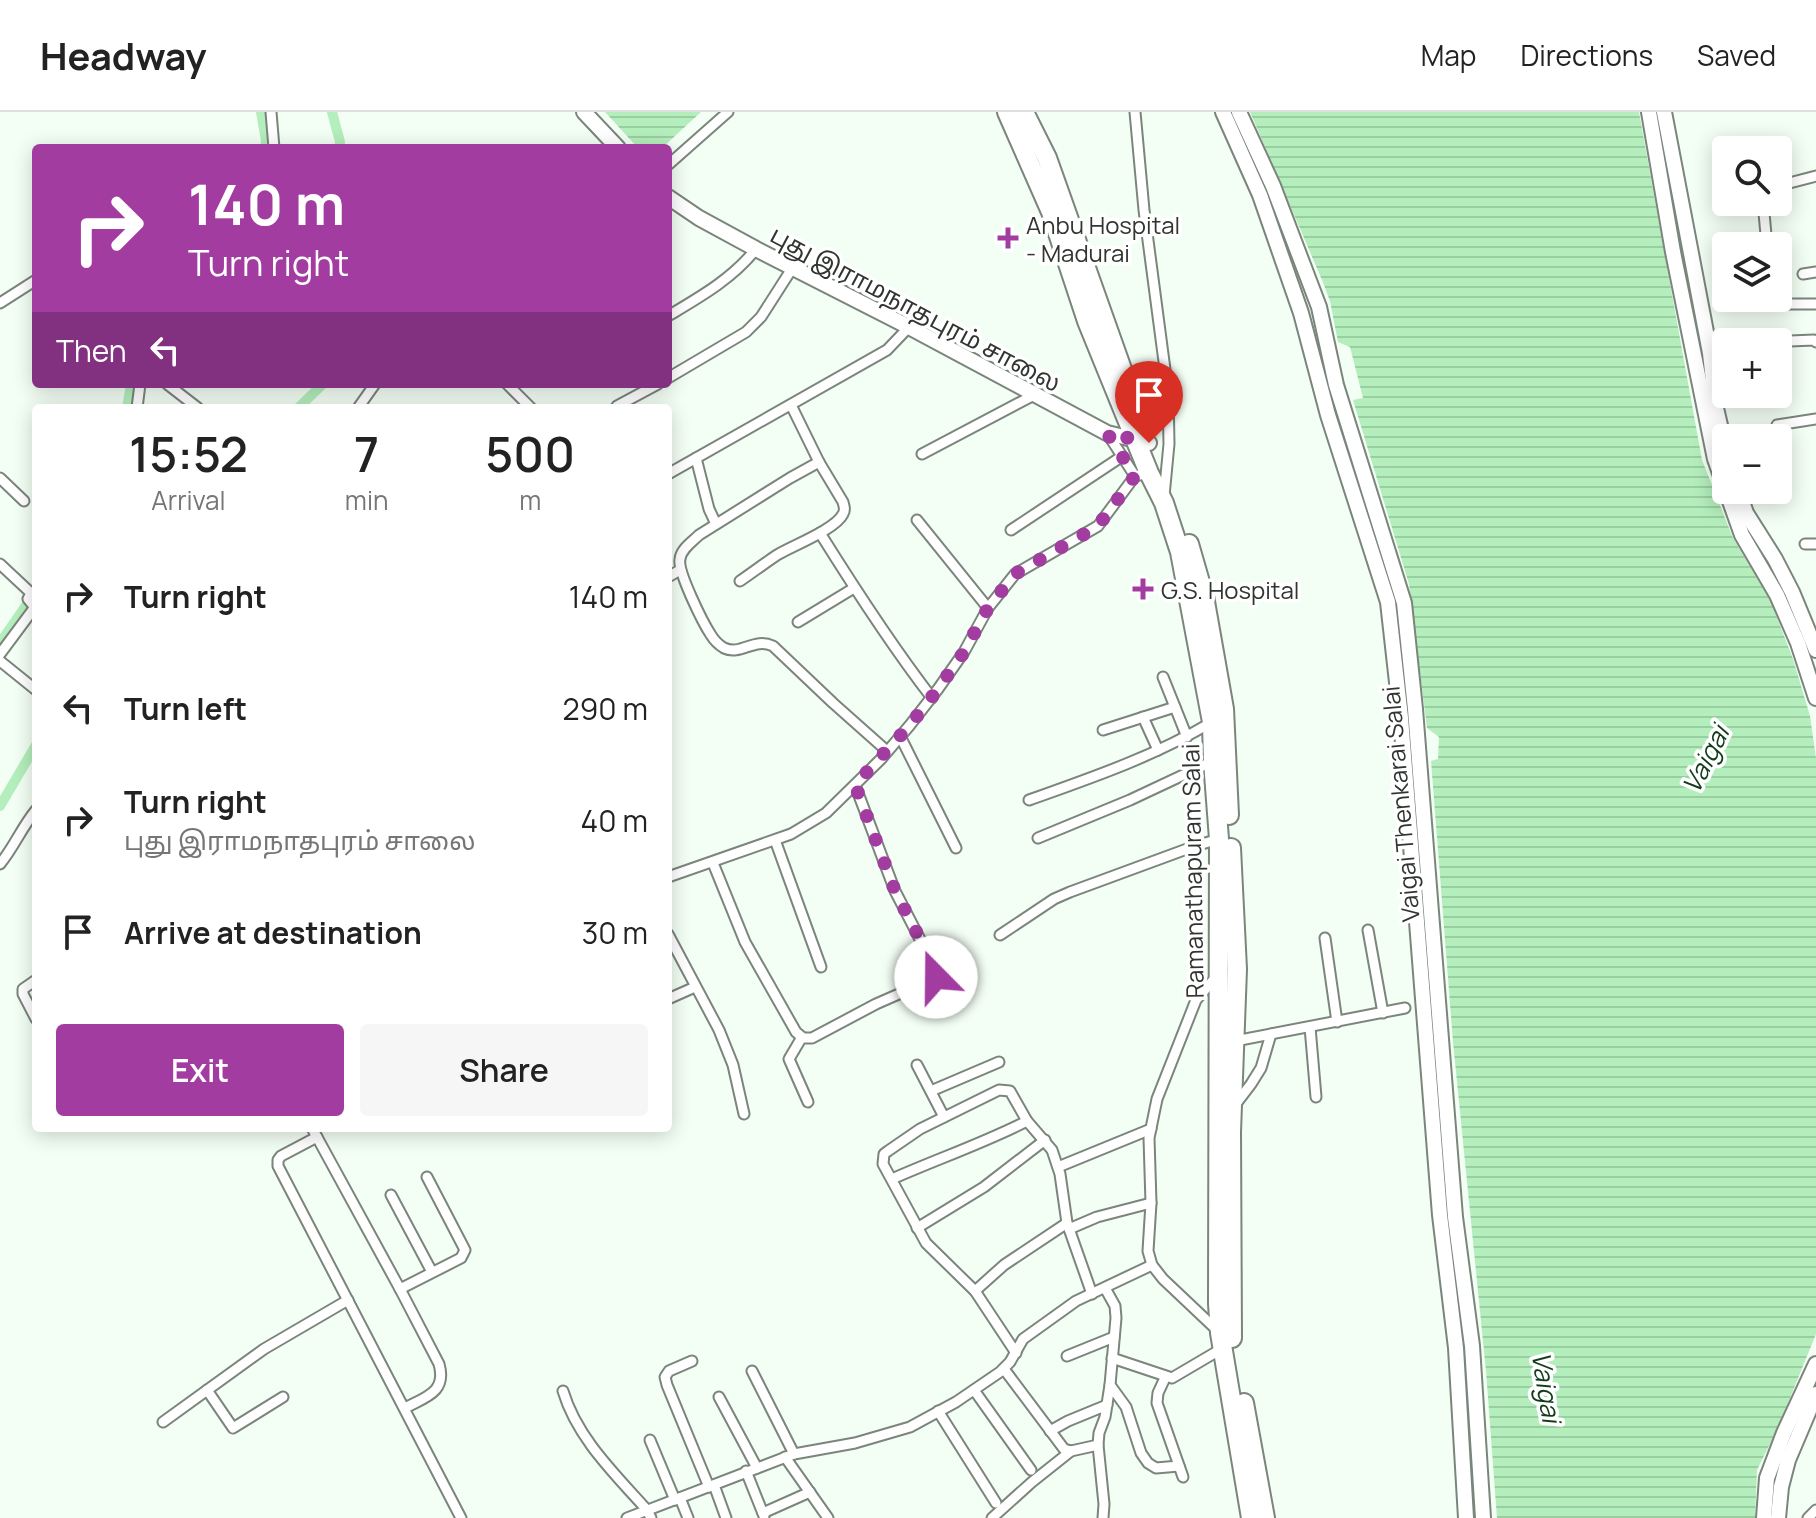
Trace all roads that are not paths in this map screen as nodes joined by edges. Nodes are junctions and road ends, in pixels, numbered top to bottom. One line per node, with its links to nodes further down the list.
1 (271, 112): 11 (street)
2 (584, 112): 12 (main road)
3 (728, 112): 13 (street)
4 (1007, 112): 42 (highway, Ramanathapuram Salai)
5 (1024, 112): 42 (highway, Ramanathapuram Salai)
6 (1135, 112): 50 (street)
7 (1223, 112): 185 (main road, Vaigai Thenkarai Salai)
8 (1239, 112): 186 (main road, Vaigai Thenkarai Salai)
9 (1649, 112): 74 (main road)
10 (1664, 112): 39 (main road)
11 (274, 144)
12 (614, 144)
13 (672, 161)
14 (1816, 176): 15 (street)
15 (1792, 182)
16 (672, 203): 17 (main road, புது இராமநாதபுரம் சாலை)
17 (756, 249): 18 (main road, புது இராமநாதபுரம் சாலை); 25 (street)
18 (793, 267): 26 (main road, புது இராமநாதபுரம் சாலை); 29 (street)
19 (1816, 272): 20 (street)
20 (1803, 274)
21 (32, 283): 23 (street)
22 (1792, 302): 24 (street)
23 (0, 303)
24 (1816, 304)
25 (672, 314)
26 (909, 327): 33 (main road, புது இராமநாதபுரம் சாலை); 37 (street)
27 (1792, 341): 28 (street)
28 (1816, 342)
29 (672, 376)
30 (172, 388): 34 (street)
31 (511, 388): 35 (street)
32 (651, 388): 36 (street)
33 (1034, 395): 41 (main road, புது இராமநாதபுரம் சாலை); 43 (street)
34 (193, 404)
35 (527, 404)
36 (621, 404)
37 (791, 405): 45 (street); 46 (street)
38 (1816, 419): 40 (street)
39 (1720, 424)
40 (1784, 424)
41 (1107, 433): 42 (main road, புது இராமநாதபுரம் சாலை); 44 (street)
42 (1142, 442): 48 (highway, Ramanathapuram Salai); 50 (highway, Ramanathapuram Salai)
43 (922, 454)
44 (1121, 457): 48 (street); 55 (street)
45 (696, 458): 47 (street); 54 (street)
46 (819, 462): 54 (street); 56 (street)
47 (672, 472)
48 (1142, 474): 50 (highway, Ramanathapuram Salai); 66 (street)
49 (0, 478): 51 (street)
50 (1164, 494): 77 (highway, Ramanathapuram Salai); 99 (highway, Ramanathapuram Salai)
51 (24, 501)
52 (1743, 504): 68 (main road)
53 (917, 520): 66 (street)
54 (716, 524): 60 (street)
55 (1011, 530)
56 (820, 533): 62 (street); 63 (street)
57 (1805, 544): 58 (street)
58 (1816, 544)
59 (0, 564): 64 (street)
60 (680, 570): 61 (street); 82 (street)
61 (672, 575)
62 (740, 581)
63 (854, 588): 67 (street); 73 (street)
64 (32, 599)
65 (32, 602): 69 (street)
66 (988, 608): 73 (street)
67 (798, 622)
68 (1816, 650)
69 (0, 654)
70 (0, 661): 72 (street)
71 (1163, 677): 75 (street)
72 (32, 687)
73 (932, 698): 79 (street)
74 (1816, 698)
75 (1175, 707): 76 (street); 80 (street)
76 (1143, 717): 78 (street); 81 (street)
77 (1212, 722): 80 (street); 83 (highway, Ramanathapuram Salai)
78 (1103, 730)
79 (900, 736): 82 (street); 90 (street)
80 (1187, 737): 81 (street)
81 (1158, 750): 85 (street)
82 (887, 751): 84 (street)
83 (1213, 761): 87 (street); 88 (highway, Ramanathapuram Salai)
84 (855, 785): 89 (street); 110 (street)
85 (1029, 800)
86 (32, 815): 92 (street)
87 (1038, 838)
88 (1219, 839): 95 (street); 100 (highway, Ramanathapuram Salai)
89 (775, 840): 91 (street); 98 (street)
90 (956, 848)
91 (713, 863): 93 (street); 110 (street)
92 (0, 864)
93 (672, 876)
94 (1368, 930): 106 (street)
95 (1000, 935)
96 (1325, 938): 107 (street)
97 (672, 942): 102 (street)
98 (821, 967)
99 (1237, 969): 100 (street); 111 (highway, Ramanathapuram Salai)
100 (1218, 975): 121 (street); 139 (highway, Ramanathapuram Salai)
101 (32, 983): 105 (street)
102 (695, 987): 103 (street); 118 (street)
103 (672, 997)
104 (1405, 1008): 106 (street)
105 (32, 1010)
106 (1383, 1013): 107 (street)
107 (1337, 1022): 108 (street)
108 (1310, 1027): 109 (street); 115 (street)
109 (1271, 1034): 111 (street); 117 (street)
110 (802, 1037): 116 (street)
111 (1235, 1041): 117 (highway, Ramanathapuram Salai)
112 (999, 1062): 114 (street)
113 (917, 1065): 114 (street)
114 (931, 1091): 119 (street)
115 (1316, 1097)
116 (808, 1102)
117 (1232, 1108): 184 (highway, Ramanathapuram Salai)
118 (744, 1114)
119 (944, 1117): 120 (street); 126 (street)
120 (1027, 1121): 123 (street); 126 (street)
121 (1151, 1129): 124 (street); 128 (street)
122 (314, 1132): 134 (street); 137 (street)
123 (1045, 1140): 124 (street); 130 (street)
124 (1058, 1167): 129 (street)
125 (427, 1177): 132 (street)
126 (892, 1179): 130 (street)
127 (391, 1195): 132 (street)
128 (1151, 1203): 129 (street); 131 (street)
129 (1068, 1226): 135 (street); 136 (street)
130 (917, 1228): 135 (street)
131 (1152, 1265): 133 (street); 139 (street)
132 (432, 1272): 134 (street)
133 (1105, 1288): 136 (street); 138 (street)
134 (400, 1289): 156 (street)
135 (975, 1291): 140 (street)
136 (1092, 1294): 140 (street)
137 (348, 1300): 149 (street); 156 (street)
138 (1114, 1337): 141 (street); 142 (street)
139 (1222, 1340): 147 (street); 183 (highway, Ramanathapuram Salai)
140 (1016, 1353): 145 (street)
141 (1067, 1356)
142 (1112, 1358): 147 (street); 148 (street)
143 (692, 1361): 169 (street)
144 (1816, 1364): 187 (main road)
145 (1004, 1369): 150 (street); 159 (street)
146 (752, 1371): 163 (street)
147 (1165, 1378): 164 (street)
148 (1110, 1385): 155 (street); 164 (street)
149 (207, 1390): 153 (street); 158 (street)
150 (974, 1390): 157 (street); 166 (street)
151 (563, 1391): 174 (street)
152 (1816, 1394): 188 (main road)
153 (283, 1397)
154 (719, 1397): 165 (street)
155 (1107, 1405): 159 (street); 161 (street)
156 (405, 1408): 176 (street)
157 (938, 1411): 163 (street); 172 (street)
158 (163, 1422)
159 (1050, 1431): 162 (street)
160 (650, 1440): 171 (street)
161 (1098, 1445): 162 (street); 182 (street)
162 (1071, 1451): 181 (street)
163 (790, 1456): 165 (street); 170 (street)
164 (1179, 1466): 168 (street)
165 (757, 1468): 167 (street)
166 (1031, 1470)
167 (746, 1471): 169 (street); 175 (street)
168 (1183, 1477)
169 (712, 1486): 171 (street); 179 (street)
170 (810, 1492): 175 (street); 180 (street)
171 (677, 1499): 174 (street); 178 (street)
172 (996, 1503)
173 (1816, 1510): 189 (street)
174 (649, 1514): 177 (street)
175 (764, 1516)
176 (461, 1518)
177 (627, 1518)
178 (688, 1518)
179 (726, 1518)
180 (828, 1518)
181 (992, 1518)
182 (1103, 1518)
183 (1251, 1518)
184 (1265, 1518)
185 (1466, 1518)
186 (1483, 1518)
187 (1764, 1518)
188 (1778, 1518)
189 (1808, 1518)

